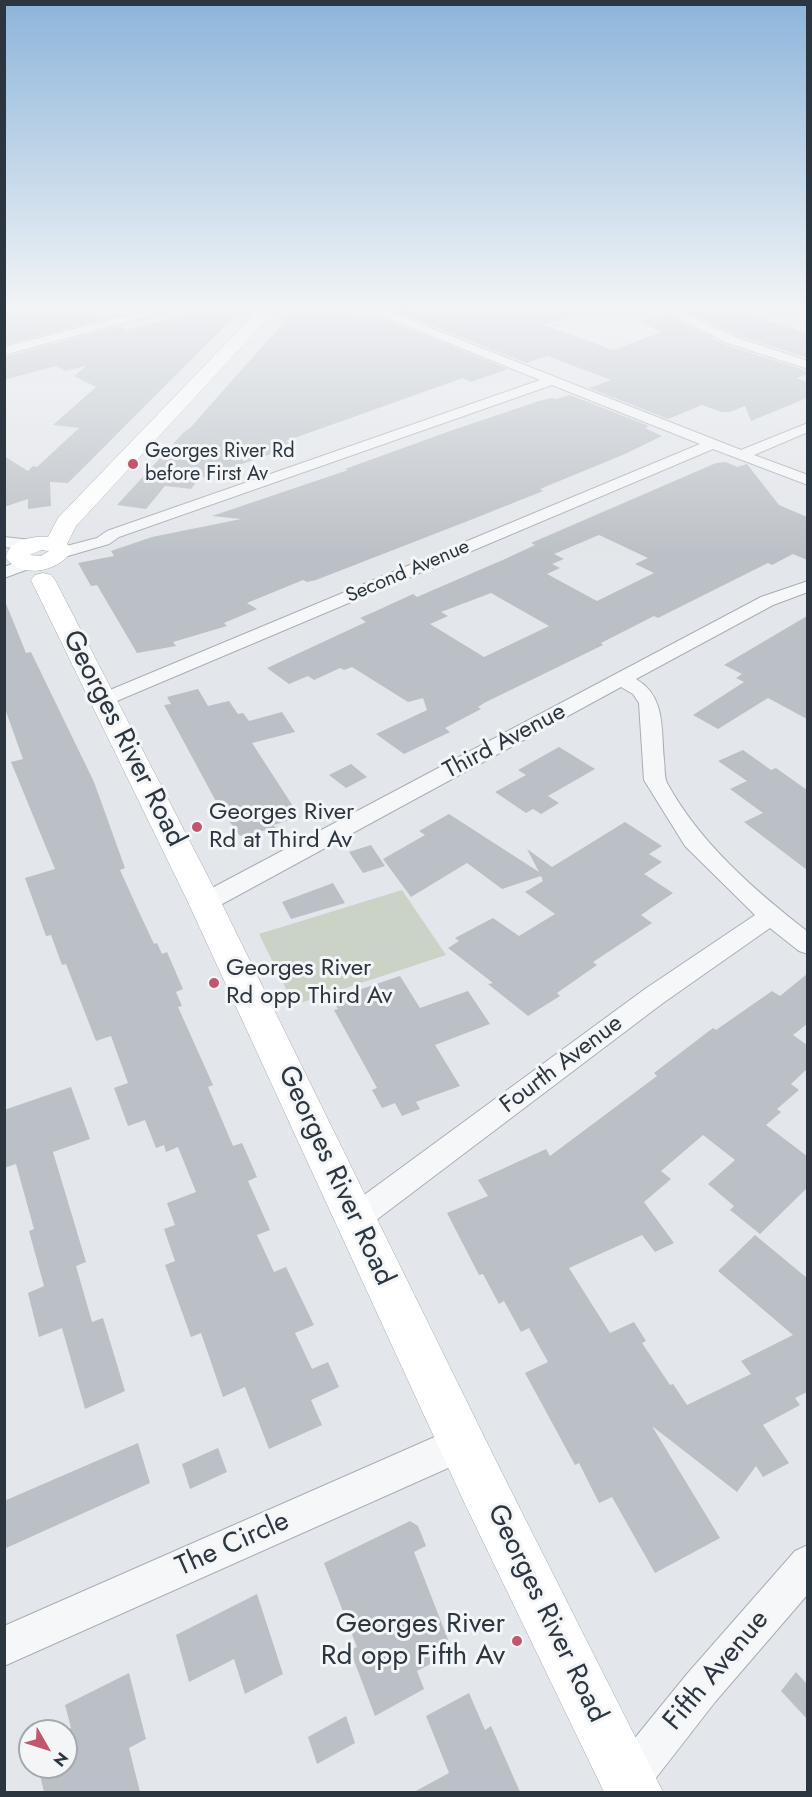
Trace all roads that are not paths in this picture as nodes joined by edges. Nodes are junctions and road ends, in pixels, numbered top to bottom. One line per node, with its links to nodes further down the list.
1 (193, 389): 8 (street)
2 (528, 389): 9 (street)
3 (571, 389): 5 (street)
4 (807, 427): 6 (street)
5 (711, 444): 6 (street); 13 (street, Second Avenue)
6 (741, 456): 7 (street)
7 (807, 481)
8 (66, 523): 9 (street); 10 (street)
9 (113, 534): 10 (street)
10 (27, 559): 13 (street, Georges River Road)
11 (807, 586): 12 (street, Third Avenue)
12 (621, 679): 14 (street, Third Avenue); 15 (street)
13 (105, 699): 14 (street, Georges River Road)
14 (204, 903): 17 (street, Georges River Road)
15 (771, 916): 16 (street); 17 (street, Fourth Avenue)
16 (807, 945)
17 (356, 1218): 18 (street, Georges River Road)
18 (462, 1443): 20 (street, The Circle); 21 (street, Georges River Road)
19 (807, 1564): 21 (street, Fifth Avenue)
20 (4, 1646)
21 (631, 1786)

